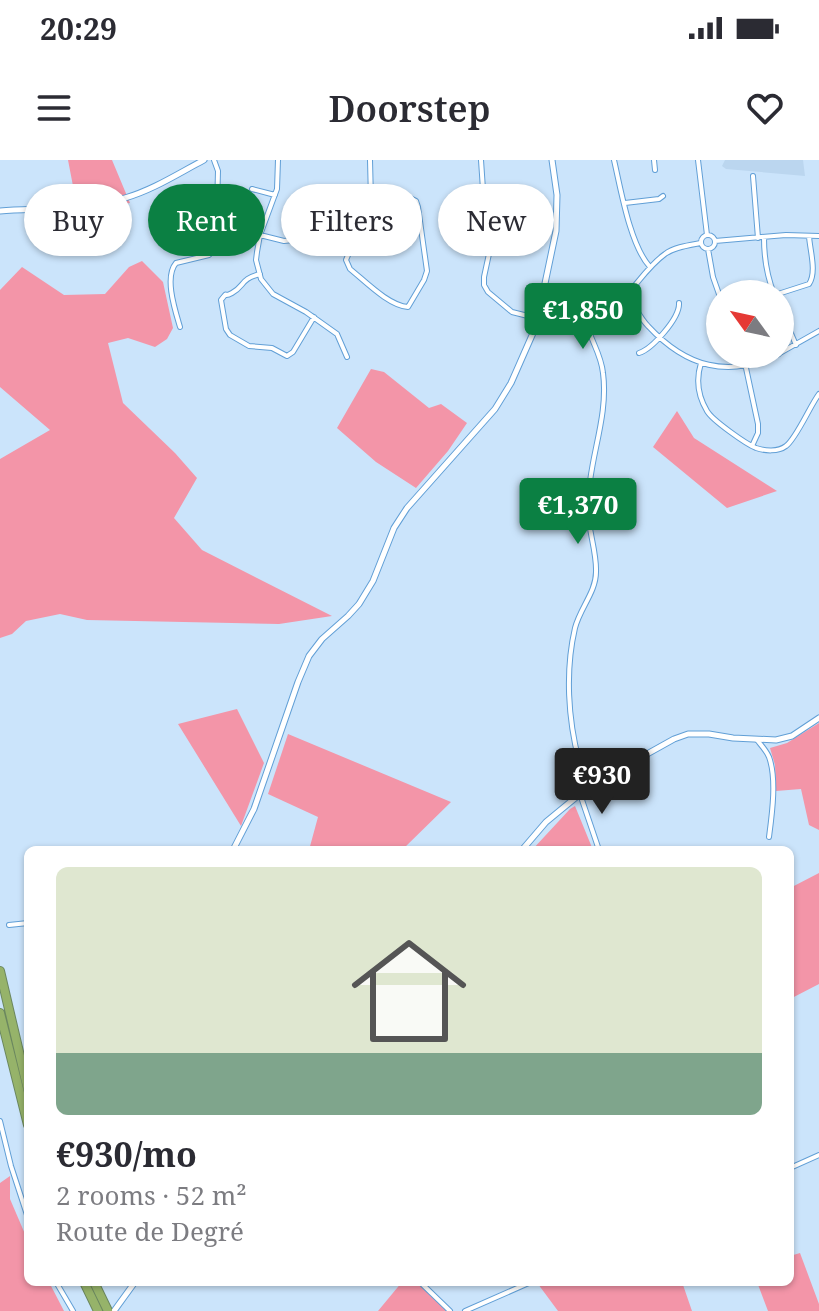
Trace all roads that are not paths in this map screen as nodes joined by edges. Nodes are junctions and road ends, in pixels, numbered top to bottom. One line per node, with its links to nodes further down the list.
1 (204, 160): 17 (street)
2 (214, 160): 42 (street)
3 (278, 160): 14 (street)
4 (370, 160): 12 (street)
5 (481, 160): 38 (street)
6 (552, 160): 36 (street)
7 (614, 160): 16 (street)
8 (654, 160): 10 (street)
9 (698, 160): 20 (street)
10 (655, 170)
11 (753, 176): 23 (street)
12 (372, 184)
13 (265, 192): 14 (street)
14 (275, 195): 18 (street)
15 (663, 196): 16 (street)
16 (625, 203): 29 (street)
17 (0, 211)
18 (265, 222)
19 (422, 235): 28 (street)
20 (707, 235): 24 (street); 25 (street)
21 (809, 235): 22 (street); 23 (street); 33 (street)
22 (819, 236)
23 (761, 238): 24 (street); 32 (street)
24 (715, 241): 26 (street)
25 (701, 243): 26 (street); 29 (street)
26 (708, 249): 31 (street)
27 (257, 256): 30 (street)
28 (348, 256)
29 (650, 267): 34 (street)
30 (260, 274): 37 (street); 37 (street)
31 (714, 280)
32 (769, 280)
33 (794, 289)
34 (627, 295): 40 (street); 44 (street)
35 (679, 303): 44 (street)
36 (539, 312): 38 (street); 39 (street)
37 (314, 317): 48 (street)
38 (532, 317): 41 (street)
39 (545, 319): 40 (street); 41 (street)
40 (586, 321): 56 (street)
41 (537, 324): 59 (street)
42 (180, 327)
43 (819, 331): 46 (street)
44 (660, 337): 47 (street); 49 (street)
45 (794, 340): 46 (street)
46 (796, 345)
47 (639, 353)
48 (347, 357)
49 (701, 363): 50 (street); 53 (street)
50 (706, 364)
51 (745, 368): 53 (street)
52 (819, 394): 53 (street)
53 (752, 446)
54 (819, 718): 55 (street)
55 (757, 740): 56 (street); 58 (street)
56 (588, 783): 57 (street)
57 (580, 794): 60 (street); 61 (street)
58 (769, 837)
59 (235, 846)
60 (525, 846)
61 (598, 846)
62 (24, 923): 63 (street)
63 (9, 925)
64 (0, 971): 66 (highway)
65 (0, 1013): 67 (highway)
66 (24, 1073)
67 (24, 1109)
68 (0, 1121): 71 (street)
69 (819, 1155): 70 (street)
70 (794, 1166)
71 (24, 1206)
72 (58, 1286): 78 (street)
73 (86, 1286): 79 (highway)
74 (96, 1286): 80 (highway)
75 (132, 1286): 81 (street)
76 (424, 1286): 82 (street)
77 (522, 1286): 83 (street)
78 (73, 1311)
79 (98, 1311)
80 (108, 1311)
81 (114, 1311)
82 (450, 1311)
83 (465, 1311)

